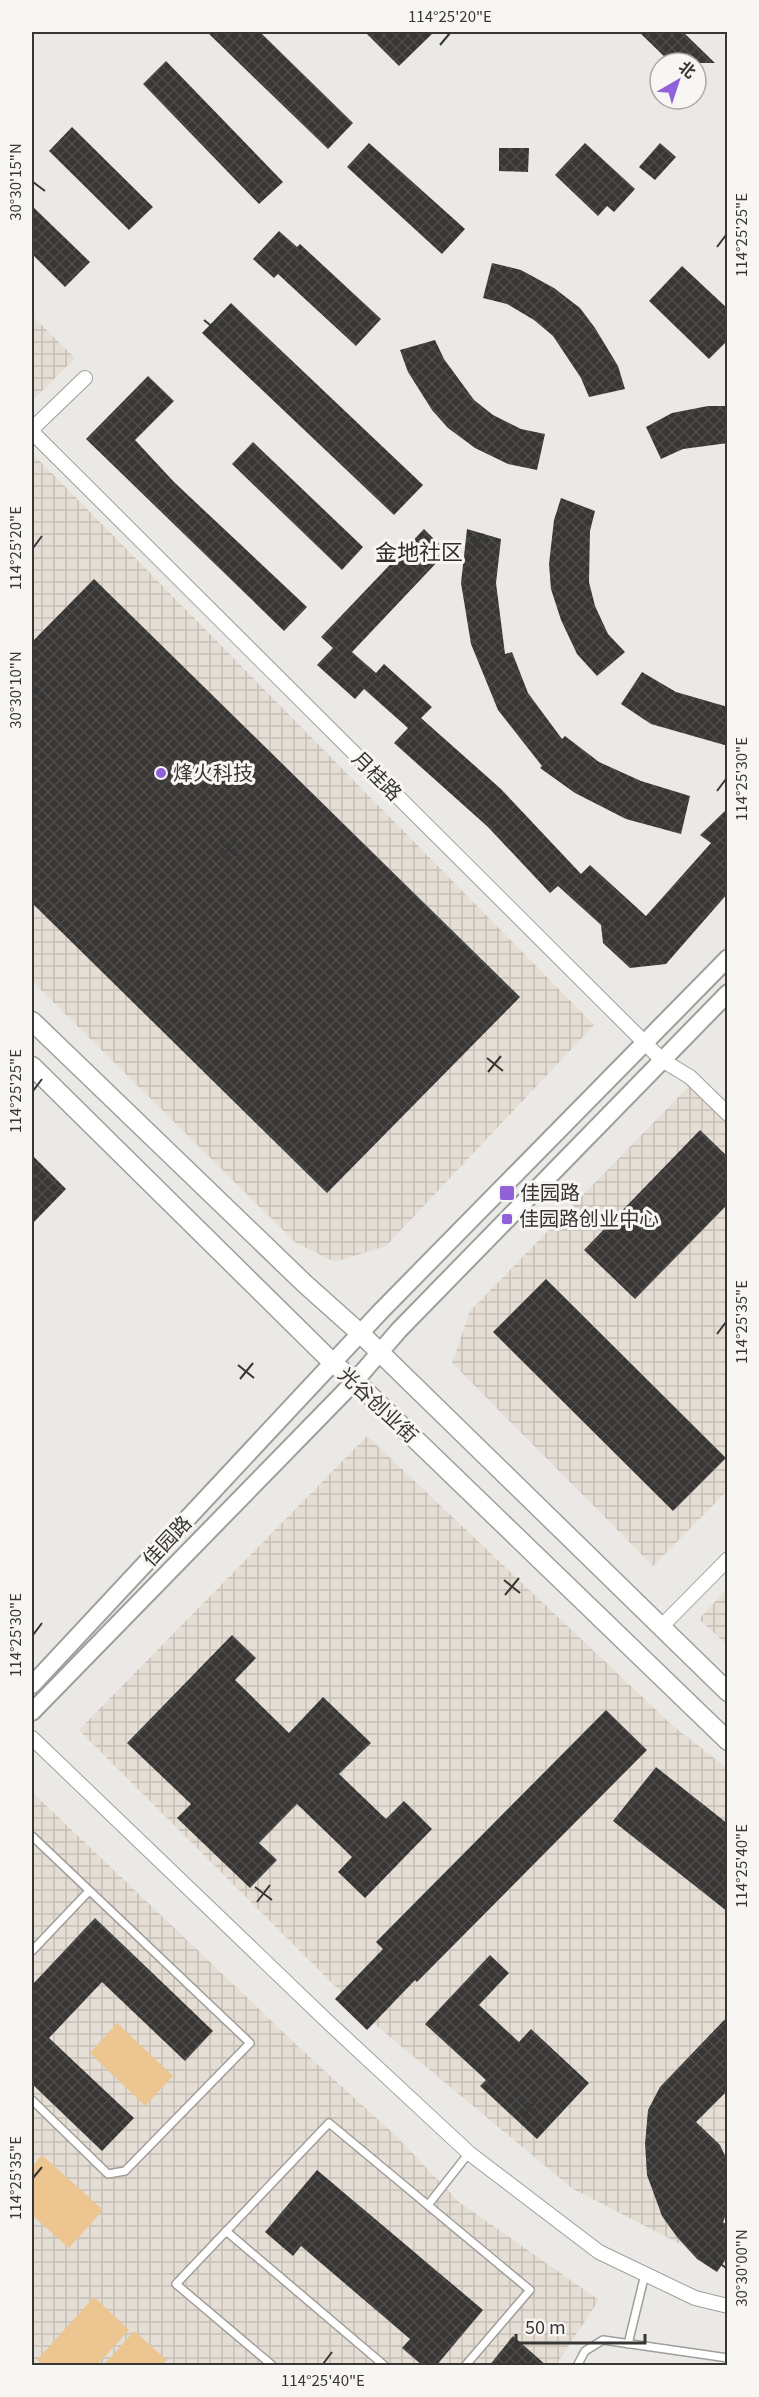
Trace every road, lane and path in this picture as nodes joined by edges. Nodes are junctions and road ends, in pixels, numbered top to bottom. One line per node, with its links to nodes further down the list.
1 (85, 378): 2 (street)
2 (32, 430): 6 (street, 月桂路)
3 (728, 958): 6 (street, 佳园路)
4 (728, 993): 7 (street, 佳园路)
5 (32, 1021): 10 (main road, 光谷创业街)
6 (644, 1042): 7 (street, 月桂路); 10 (street, 佳园路)
7 (662, 1060): 9 (street, 月桂路); 11 (street, 佳园路)
8 (32, 1066): 12 (main road, 光谷创业街)
9 (728, 1114)
10 (360, 1334): 11 (main road, 光谷创业街); 12 (street, 佳园路)
11 (381, 1353): 13 (street, 佳园路); 15 (main road, 光谷创业街)
12 (334, 1364): 13 (main road, 光谷创业街); 16 (street, 佳园路)
13 (355, 1381): 18 (street, 佳园路); 20 (main road, 光谷创业街)
14 (728, 1559): 15 (street)
15 (661, 1627): 17 (main road, 光谷创业街)
16 (32, 1685)
17 (728, 1692)
18 (32, 1712)
19 (32, 1738): 25 (street)
20 (728, 1741)
21 (32, 1836): 22 (lane)
22 (89, 1891): 23 (lane); 24 (lane)
23 (32, 1951)
24 (32, 2100)
25 (469, 2153): 26 (lane); 28 (street)
26 (428, 2205): 27 (lane); 34 (lane)
27 (226, 2231): 32 (lane); 33 (lane)
28 (645, 2274): 29 (street); 30 (lane)
29 (728, 2306)
30 (628, 2344): 31 (lane); 35 (lane)
31 (728, 2358)
32 (273, 2366)
33 (385, 2366)
34 (465, 2366)
35 (577, 2366)

